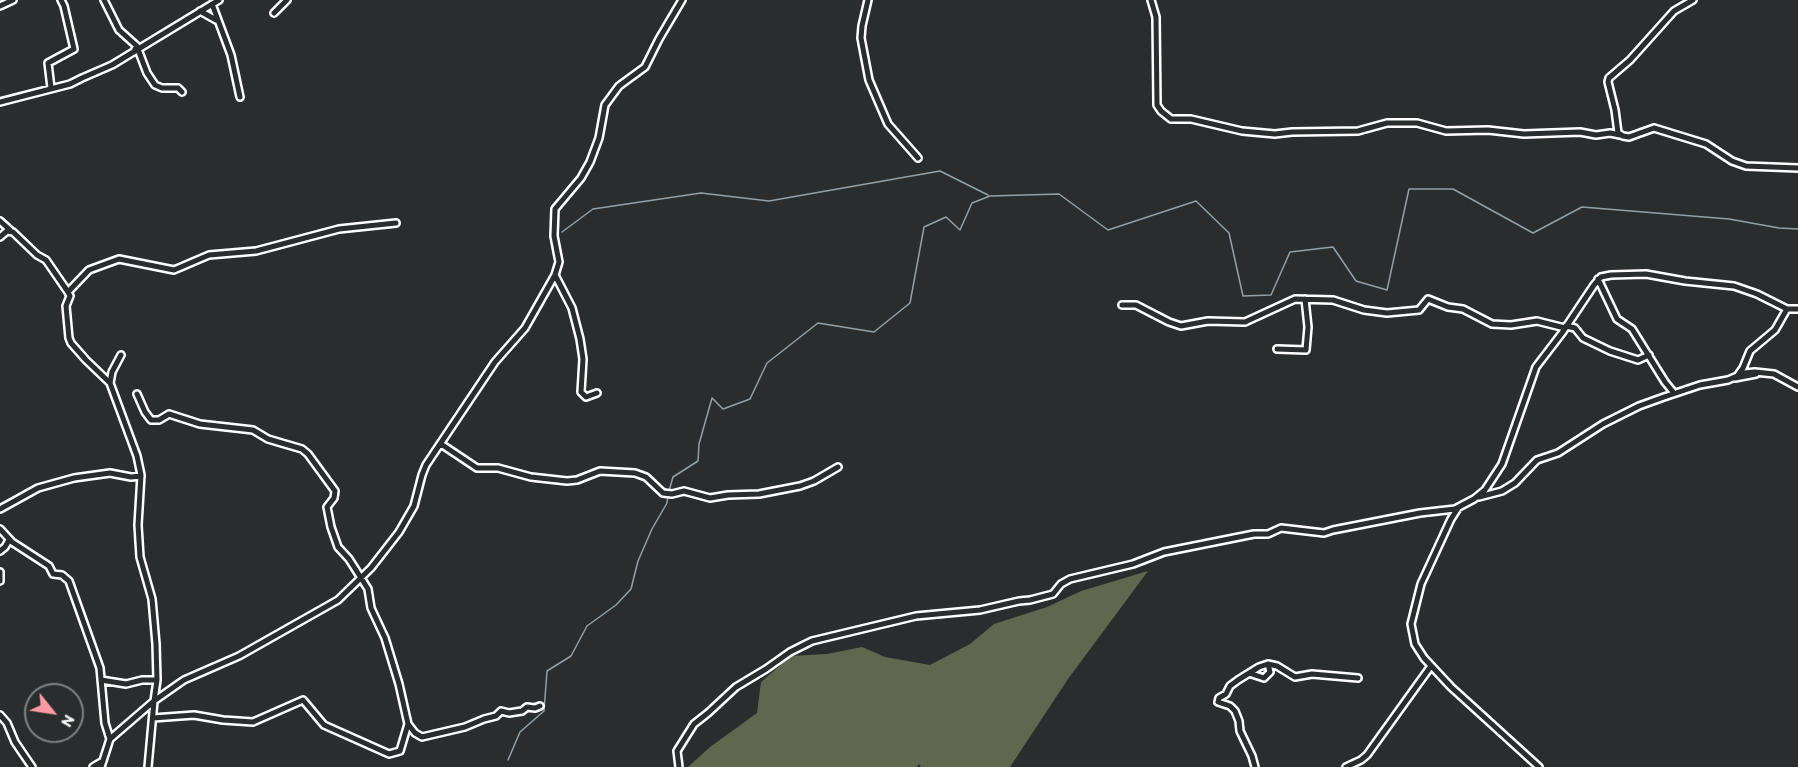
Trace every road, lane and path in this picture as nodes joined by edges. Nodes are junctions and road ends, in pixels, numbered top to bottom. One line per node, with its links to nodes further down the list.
1 (13, 0): 11 (street)
2 (61, 0): 16 (street)
3 (104, 0): 15 (street)
4 (219, 0): 10 (street)
5 (287, 0): 13 (street)
6 (682, 0): 27 (street)
7 (868, 0): 21 (street)
8 (1151, 0): 20 (street)
9 (1693, 0): 20 (street)
10 (212, 4): 12 (street); 14 (street)
11 (0, 6)
12 (200, 10): 14 (street); 15 (street)
13 (274, 13)
14 (216, 20): 18 (street)
15 (138, 49): 16 (street); 17 (street)
16 (51, 88): 19 (street)
17 (182, 92)
18 (240, 98)
19 (0, 102)
20 (1620, 135): 22 (street)
21 (918, 158)
22 (1798, 168)
23 (0, 221): 25 (street)
24 (396, 223): 29 (street)
25 (10, 230): 26 (street); 29 (street)
26 (0, 237)
27 (555, 275): 43 (street); 46 (street)
28 (1598, 279): 32 (street); 34 (street); 37 (street)
29 (68, 292): 41 (street)
30 (1305, 299): 31 (street); 34 (street); 35 (street)
31 (1122, 305)
32 (1787, 309): 33 (street); 38 (street)
33 (1798, 309)
34 (1565, 327): 37 (street); 49 (street)
35 (1277, 349)
36 (121, 355): 41 (street)
37 (1650, 355): 44 (street)
38 (1745, 371): 39 (street); 40 (street)
39 (1763, 371): 40 (street); 42 (street)
40 (1735, 377): 44 (street)
41 (110, 383): 48 (street)
42 (1798, 387)
43 (597, 393)
44 (1674, 393): 49 (street)
45 (136, 394): 56 (street)
46 (441, 444): 47 (street); 56 (street)
47 (838, 467)
48 (141, 476): 51 (street); 63 (street)
49 (1479, 497): 50 (street)
50 (1458, 508): 59 (street); 74 (street)
51 (0, 509)
52 (0, 529): 53 (street)
53 (9, 540): 54 (street); 62 (street)
54 (0, 551)
55 (0, 572): 57 (street)
56 (362, 577): 64 (street); 68 (street)
57 (0, 581)
58 (1268, 664): 60 (street); 60 (street); 61 (street)
59 (1431, 666): 76 (street); 77 (street)
60 (1250, 674): 75 (street)
61 (1358, 678)
62 (101, 680): 63 (street); 69 (street)
63 (157, 680): 64 (street)
64 (153, 701): 67 (street); 69 (street)
65 (540, 706): 68 (street)
66 (0, 715): 71 (street)
67 (153, 718): 68 (street); 73 (street)
68 (408, 724)
69 (110, 739): 70 (street)
70 (102, 764): 72 (street)
71 (33, 767)
72 (93, 767)
73 (148, 767)
74 (679, 767)
75 (1255, 767)
76 (1346, 767)
77 (1539, 767)

